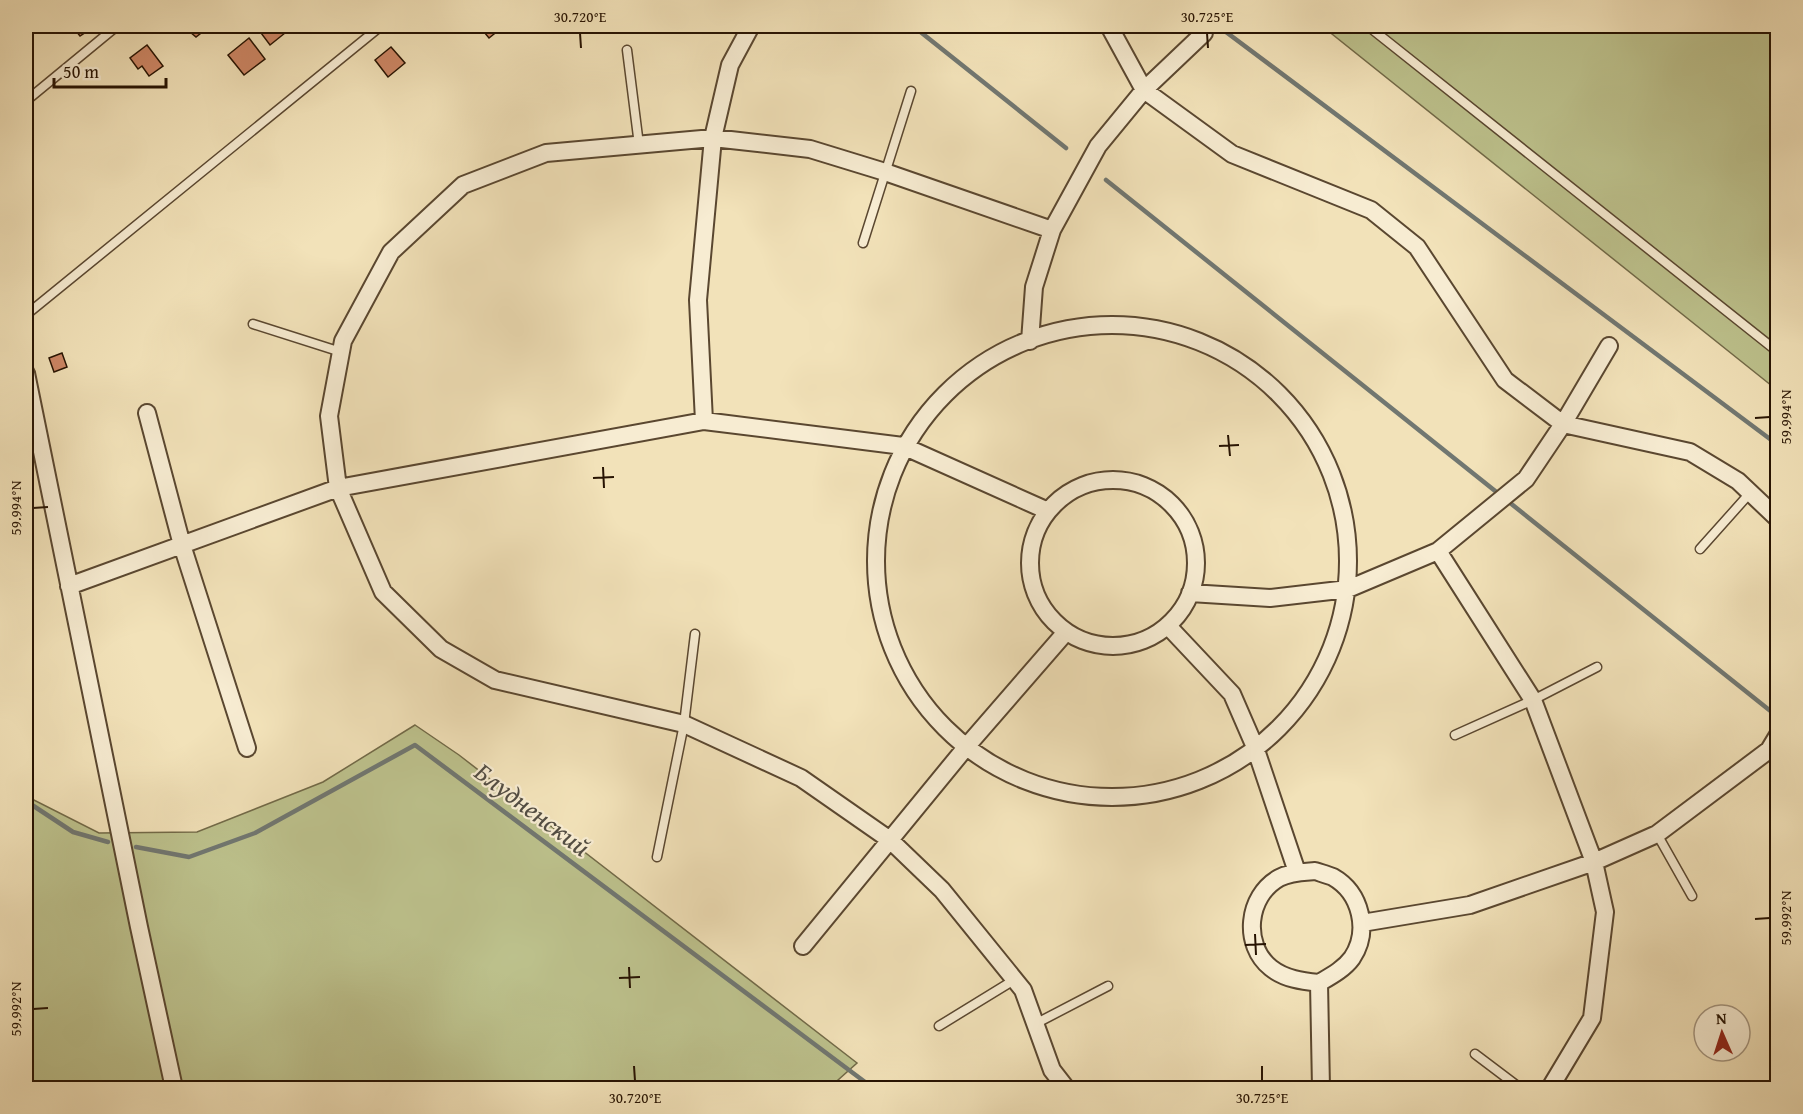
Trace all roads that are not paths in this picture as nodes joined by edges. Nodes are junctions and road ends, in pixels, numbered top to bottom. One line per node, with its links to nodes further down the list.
1 (117, 26): 10 (lane)
2 (381, 26): 16 (lane)
3 (751, 26): 11 (street)
4 (1109, 26): 8 (street)
5 (1368, 26): 21 (lane)
6 (1204, 33): 8 (street)
7 (627, 50): 12 (lane)
8 (1144, 90): 14 (street); 25 (street)
9 (911, 91): 13 (lane)
10 (26, 100)
11 (713, 138): 12 (street); 13 (street); 24 (street)
12 (639, 145): 20 (street)
13 (885, 172): 14 (street); 15 (lane)
14 (1052, 230): 18 (street)
15 (863, 243)
16 (26, 315)
17 (253, 324): 20 (lane)
18 (1030, 340): 26 (street); 35 (street)
19 (1609, 346): 25 (street)
20 (341, 352): 27 (street)
21 (1778, 352)
22 (26, 373): 34 (street)
23 (147, 413): 31 (street)
24 (704, 421): 26 (street); 27 (street)
25 (1563, 424): 28 (street); 33 (street)
26 (903, 446): 29 (street); 45 (street)
27 (338, 488): 31 (street); 42 (street)
28 (1750, 493): 30 (street); 32 (lane)
29 (1048, 511): 36 (street); 38 (street)
30 (1778, 519)
31 (182, 545): 34 (street); 47 (street)
32 (1700, 549)
33 (1438, 551): 35 (street); 41 (street)
34 (69, 586): 62 (street)
35 (1348, 590): 36 (street); 46 (street)
36 (1190, 593): 37 (street)
37 (1168, 626): 38 (street); 46 (street)
38 (1066, 632): 45 (street)
39 (695, 634): 42 (lane)
40 (1598, 667): 41 (lane)
41 (1533, 700): 43 (lane); 51 (street)
42 (684, 724): 49 (street); 50 (lane)
43 (1455, 735)
44 (1778, 735): 48 (street)
45 (967, 746): 46 (street); 49 (street)
46 (1255, 747): 52 (street)
47 (247, 748)
48 (1657, 834): 51 (street); 53 (lane)
49 (890, 840): 55 (street); 56 (street)
50 (657, 857)
51 (1593, 862): 54 (street); 66 (street)
52 (1297, 872): 54 (street); 57 (street)
53 (1692, 896)
54 (1362, 923): 57 (street)
55 (803, 946)
56 (1014, 980): 59 (street); 60 (lane)
57 (1319, 983): 64 (street)
58 (1108, 986): 59 (lane)
59 (1035, 1024): 63 (street)
60 (939, 1026)
61 (1475, 1054): 65 (lane)
62 (174, 1089)
63 (1066, 1089)
64 (1321, 1089)
65 (1520, 1089)
66 (1551, 1089)

